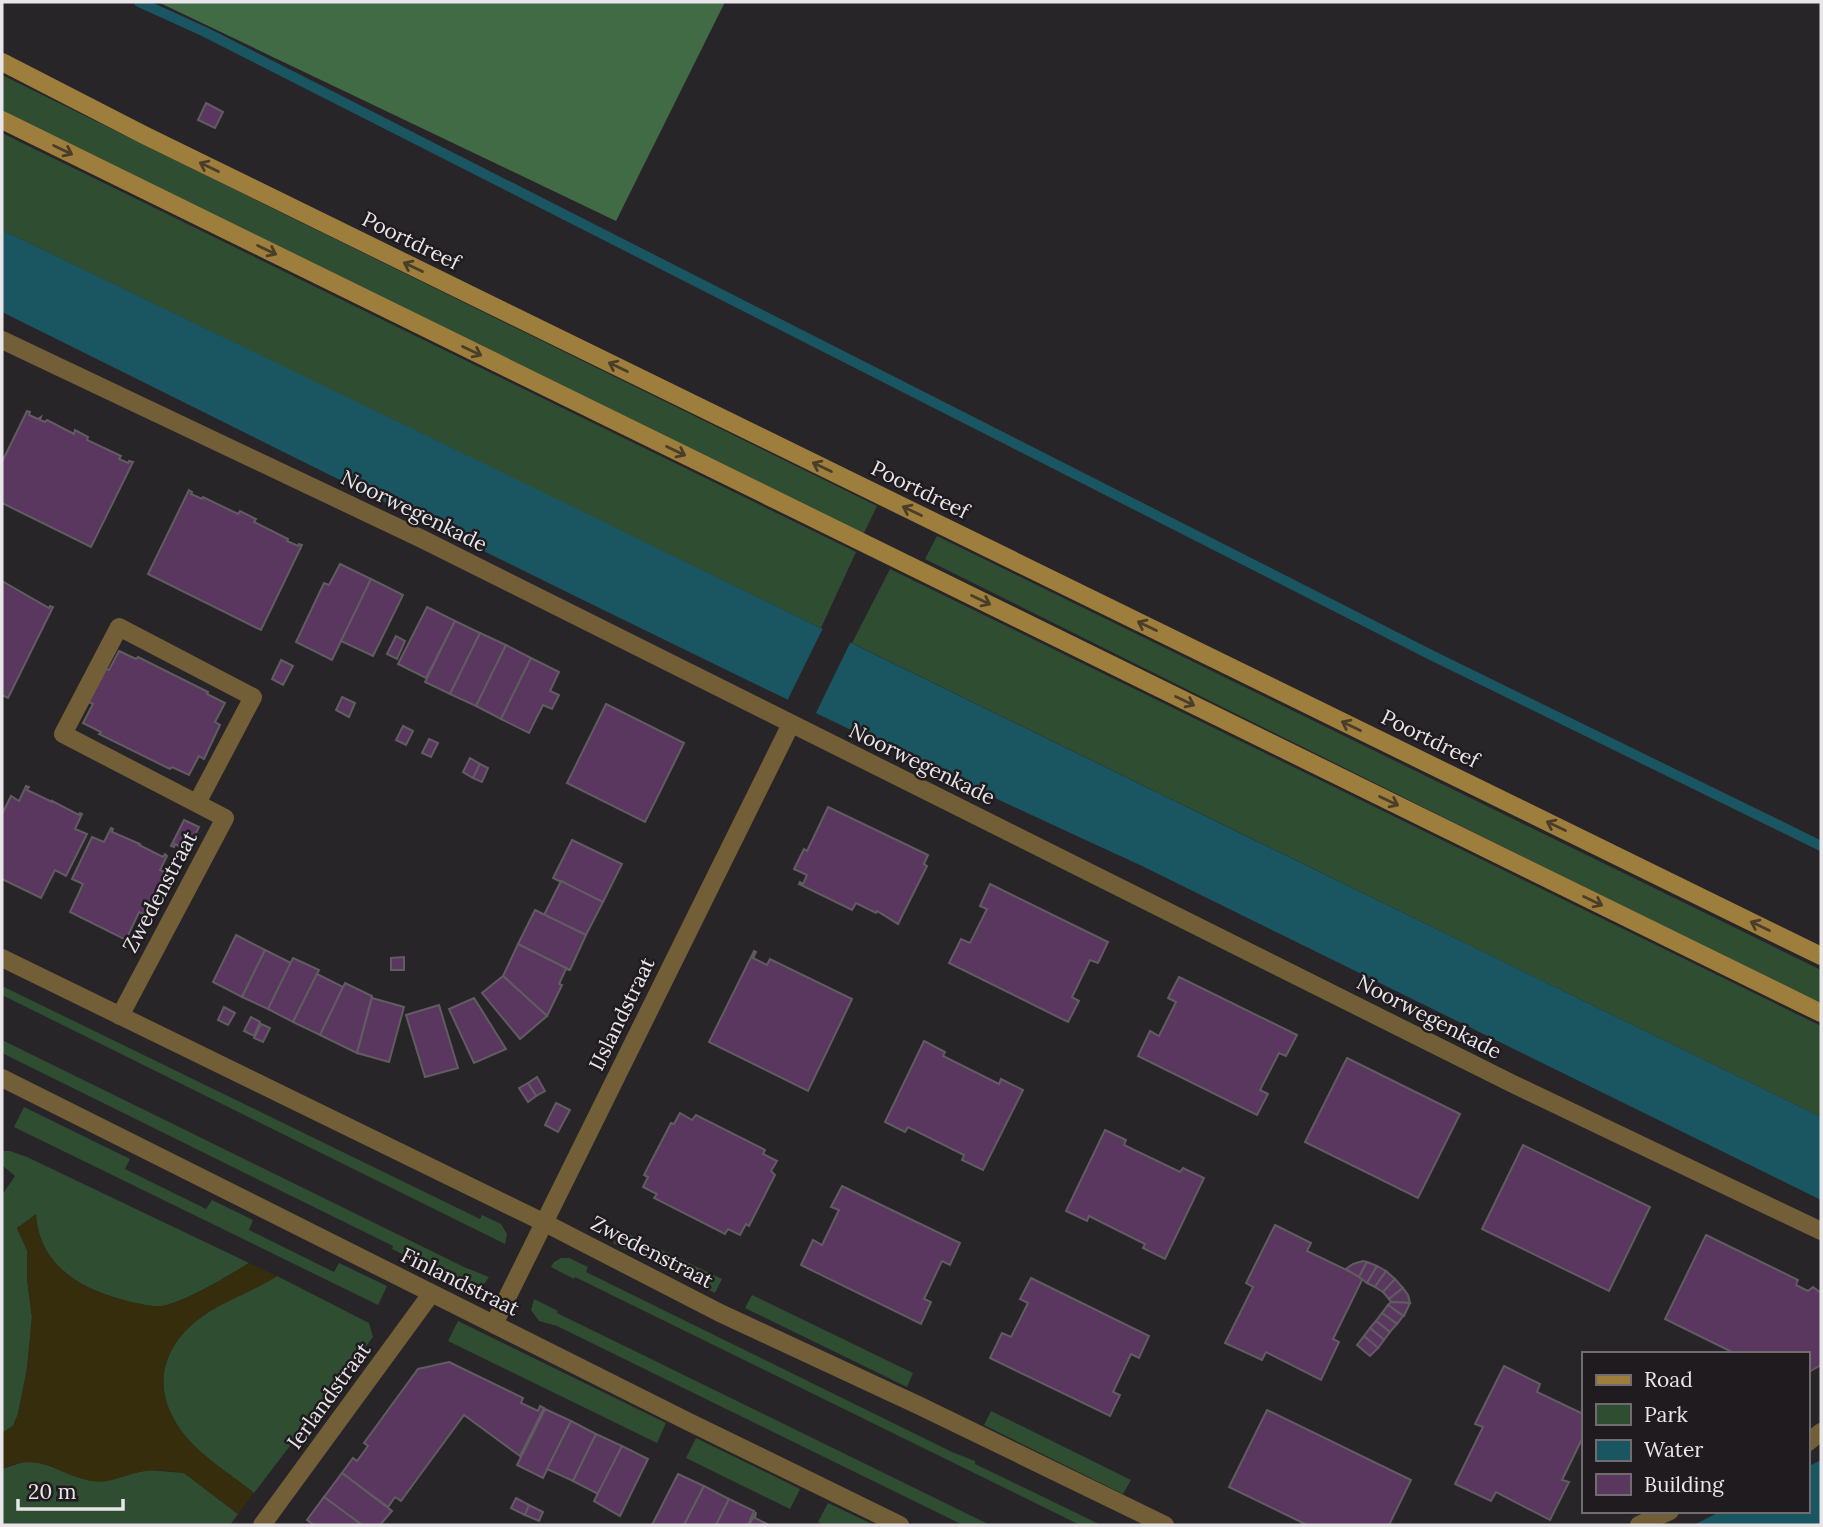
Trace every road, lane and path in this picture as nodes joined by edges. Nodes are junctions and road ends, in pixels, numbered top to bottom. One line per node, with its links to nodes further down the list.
1 (2, 62): 6 (main road, Poortdreef, one-way to 1)
2 (2, 120): 8 (main road, one-way to 8)
3 (2, 341): 4 (street, Noorwegenkade)
4 (791, 724): 11 (street, IJslandstraat); 12 (street, Noorwegenkade)
5 (197, 803): 5 (street, Zwedenstraat); 9 (street, Zwedenstraat)
6 (1821, 956)
7 (2, 958): 9 (street, Zwedenstraat)
8 (1821, 1013)
9 (120, 1016): 11 (street, Zwedenstraat)
10 (2, 1078): 13 (street, Finlandstraat)
11 (545, 1223): 14 (street, IJslandstraat); 18 (street, Zwedenstraat)
12 (1821, 1231)
13 (431, 1294): 14 (street, Finlandstraat); 16 (street, Ierlandstraat)
14 (494, 1324): 17 (street, Finlandstraat)
15 (1666, 1513): 19 (street)
16 (262, 1525)
17 (900, 1525)
18 (1165, 1525)
19 (1639, 1525)

